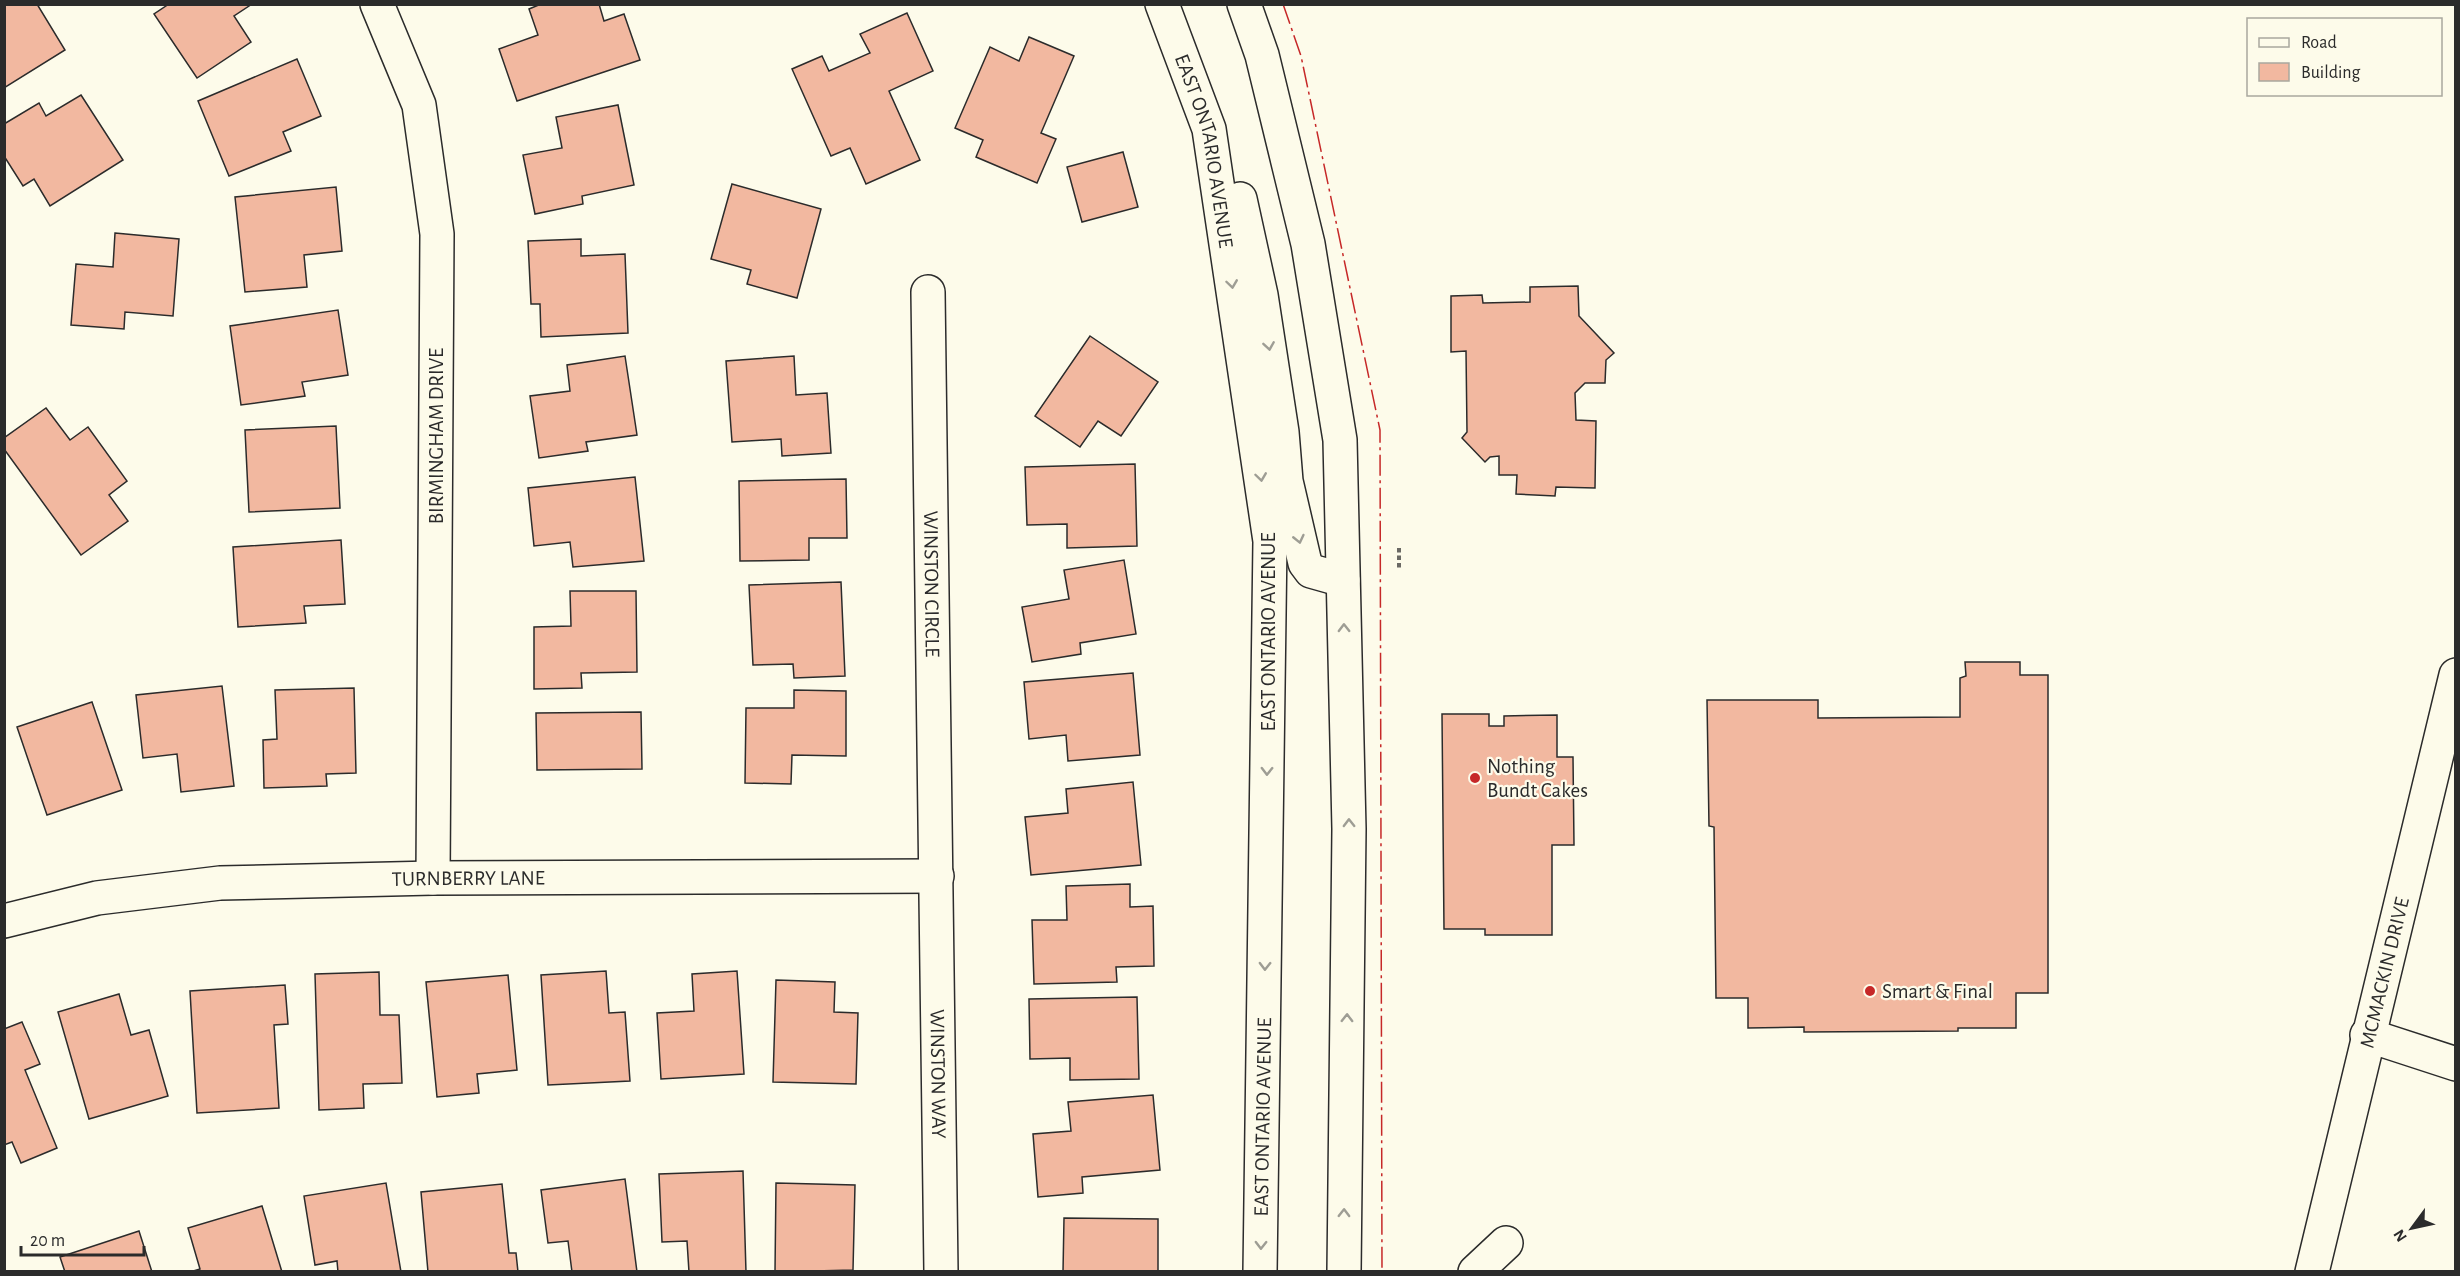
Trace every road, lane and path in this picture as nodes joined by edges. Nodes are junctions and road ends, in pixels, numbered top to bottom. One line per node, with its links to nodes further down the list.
1 (377, 4): 11 (street, BIRMINGHAM DRIVE)
2 (1162, 4): 4 (street, EAST ONTARIO AVENUE)
3 (1244, 4): 8 (street)
4 (1209, 129): 8 (street, one-way to 8); 17 (street, EAST ONTARIO AVENUE, one-way to 17)
5 (928, 292): 10 (street, WINSTON CIRCLE)
6 (1399, 548): 7 (path)
7 (1399, 569)
8 (1343, 580): 18 (street, one-way to 8)
9 (2456, 675): 13 (street, MCMACKIN DRIVE)
10 (937, 876): 11 (street, TURNBERRY LANE); 16 (street, WINSTON WAY)
11 (433, 878): 12 (street, TURNBERRY LANE)
12 (4, 921)
13 (2367, 1035): 14 (street); 20 (street, MCMACKIN DRIVE)
14 (2456, 1064)
15 (1506, 1243): 19 (street)
16 (941, 1272)
17 (1260, 1272)
18 (1344, 1272)
19 (1475, 1272)
20 (2312, 1272)

